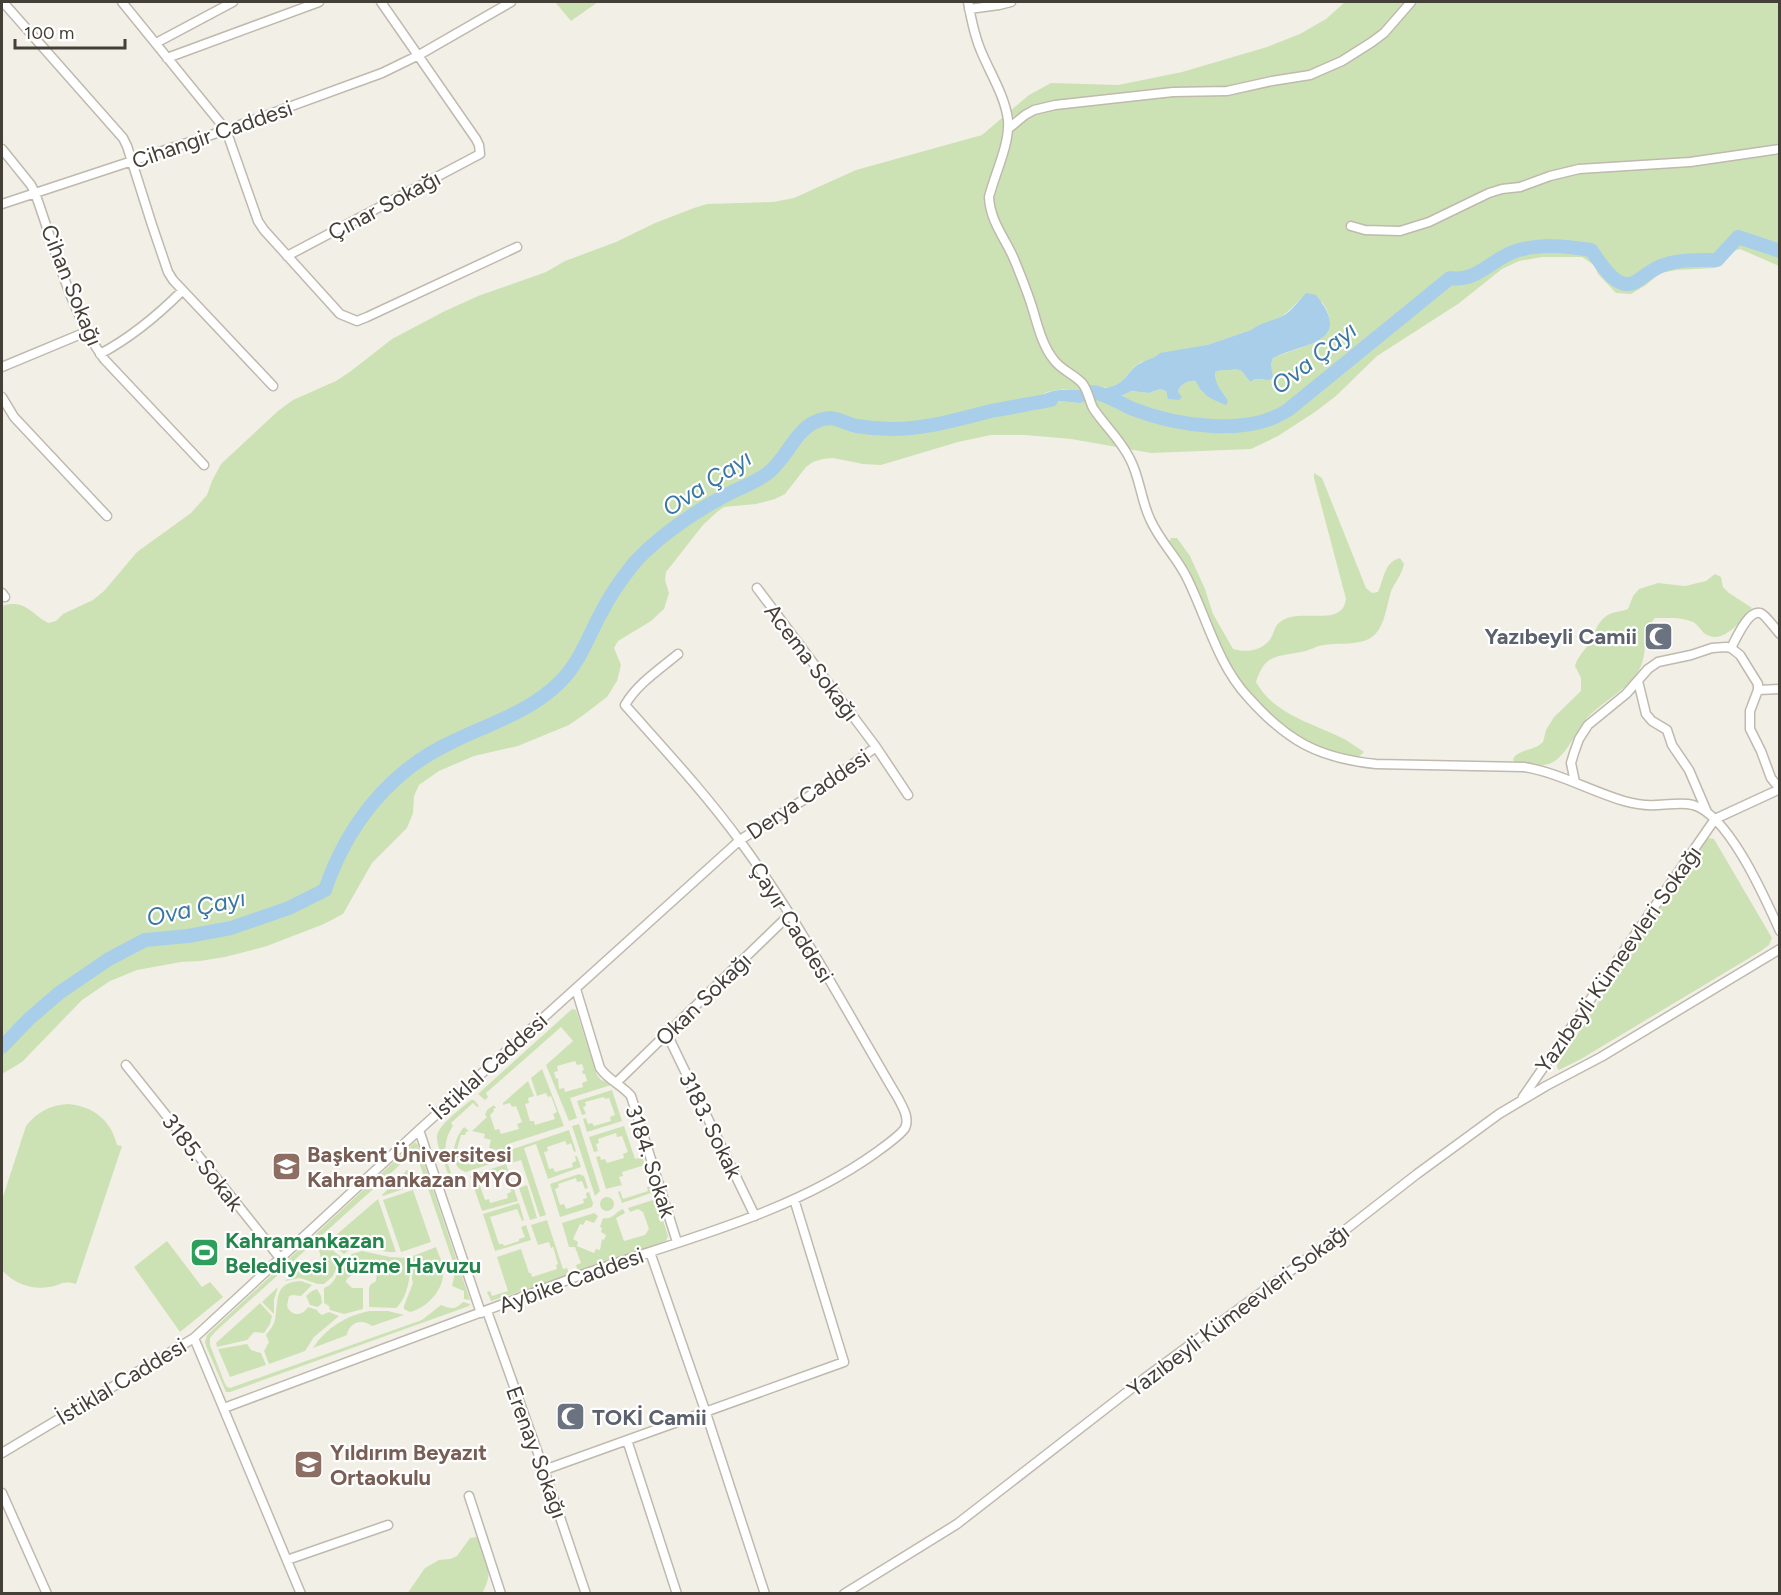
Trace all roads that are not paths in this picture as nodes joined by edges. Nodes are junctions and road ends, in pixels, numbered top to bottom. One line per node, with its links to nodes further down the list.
1 (3, 2): 17 (street)
2 (122, 2): 10 (street)
3 (233, 2): 10 (street)
4 (319, 2): 12 (street)
5 (381, 2): 11 (street)
6 (511, 2): 11 (street, Cihangir Caddesi)
7 (1011, 2): 9 (street)
8 (1411, 2): 13 (street)
9 (968, 5): 13 (street)
10 (156, 44): 12 (street)
11 (419, 55): 14 (street, Cihangir Caddesi); 22 (street, Çınar Sokağı)
12 (167, 58): 14 (street)
13 (1008, 129): 39 (street, Yazıbeyli Kümeevleri Sokağı)
14 (226, 130): 17 (street, Cihangir Caddesi); 22 (street)
15 (2, 149): 18 (street, Cihan Sokağı)
16 (1779, 149): 20 (street)
17 (132, 161): 18 (street, Cihangir Caddesi); 23 (street)
18 (35, 193): 19 (street, Cihangir Caddesi); 24 (street, Cihan Sokağı)
19 (2, 204)
20 (1351, 226)
21 (517, 247): 22 (street)
22 (287, 256)
23 (182, 291): 25 (street); 27 (street)
24 (86, 332): 25 (street, Cihan Sokağı); 26 (street)
25 (100, 354): 29 (street, Cihan Sokağı)
26 (2, 367)
27 (273, 386)
28 (2, 398): 30 (street)
29 (204, 465)
30 (107, 516)
31 (757, 588): 38 (street, Acema Sokağı)
32 (1779, 634): 33 (street)
33 (1731, 648): 35 (street); 37 (street)
34 (678, 654): 44 (street, Çayır Caddesi)
35 (1638, 681): 39 (street); 42 (street, Yazıbeyli Kümeevleri Sokağı)
36 (1779, 689): 37 (street)
37 (1758, 690): 40 (street)
38 (876, 747): 41 (street, Acema Sokağı); 44 (street, Derya Caddesi)
39 (1575, 783): 42 (street, Yazıbeyli Kümeevleri Sokağı)
40 (1779, 789): 43 (street)
41 (908, 795)
42 (1707, 812): 43 (street, Yazıbeyli Kümeevleri Sokağı)
43 (1714, 819): 46 (street, Yazıbeyli Kümeevleri Sokağı); 52 (street, Yazıbeyli Kümeevleri Sokağı)
44 (740, 840): 45 (street, Çayır Caddesi); 48 (street, İstiklal Caddesi)
45 (789, 915): 49 (street, Okan Sokağı); 53 (street, Çayır Caddesi)
46 (1779, 931)
47 (1779, 949): 52 (street, Yazıbeyli Kümeevleri Sokağı)
48 (576, 989): 51 (street, 3184. Sokak); 54 (street, İstiklal Caddesi)
49 (667, 1034): 51 (street, Okan Sokağı); 56 (street, 3183. Sokak)
50 (126, 1065): 59 (street, 3185. Sokak)
51 (617, 1082): 57 (street, 3184. Sokak)
52 (1521, 1100): 77 (street, Yazıbeyli Kümeevleri Sokağı)
53 (904, 1129): 55 (street, Aybike Caddesi)
54 (419, 1130): 59 (street, İstiklal Caddesi); 60 (street, Erenay Sokağı)
55 (794, 1199): 56 (street, Aybike Caddesi); 63 (street)
56 (754, 1216): 57 (street, Aybike Caddesi)
57 (677, 1242): 58 (street, Aybike Caddesi)
58 (650, 1252): 60 (street, Aybike Caddesi); 63 (street)
59 (280, 1258): 61 (street, İstiklal Caddesi)
60 (484, 1312): 62 (street, Aybike Caddesi); 66 (street, Erenay Sokağı)
61 (194, 1338): 62 (street); 65 (street, İstiklal Caddesi)
62 (224, 1408): 70 (street)
63 (706, 1413): 64 (street); 76 (street)
64 (627, 1440): 66 (street); 75 (street)
65 (2, 1453)
66 (544, 1470): 74 (street, Erenay Sokağı)
67 (2, 1493): 71 (street)
68 (469, 1496): 73 (street)
69 (388, 1525): 70 (street)
70 (287, 1560): 72 (street)
71 (47, 1593)
72 (301, 1593)
73 (501, 1593)
74 (586, 1593)
75 (677, 1593)
76 (765, 1593)
77 (844, 1593)

